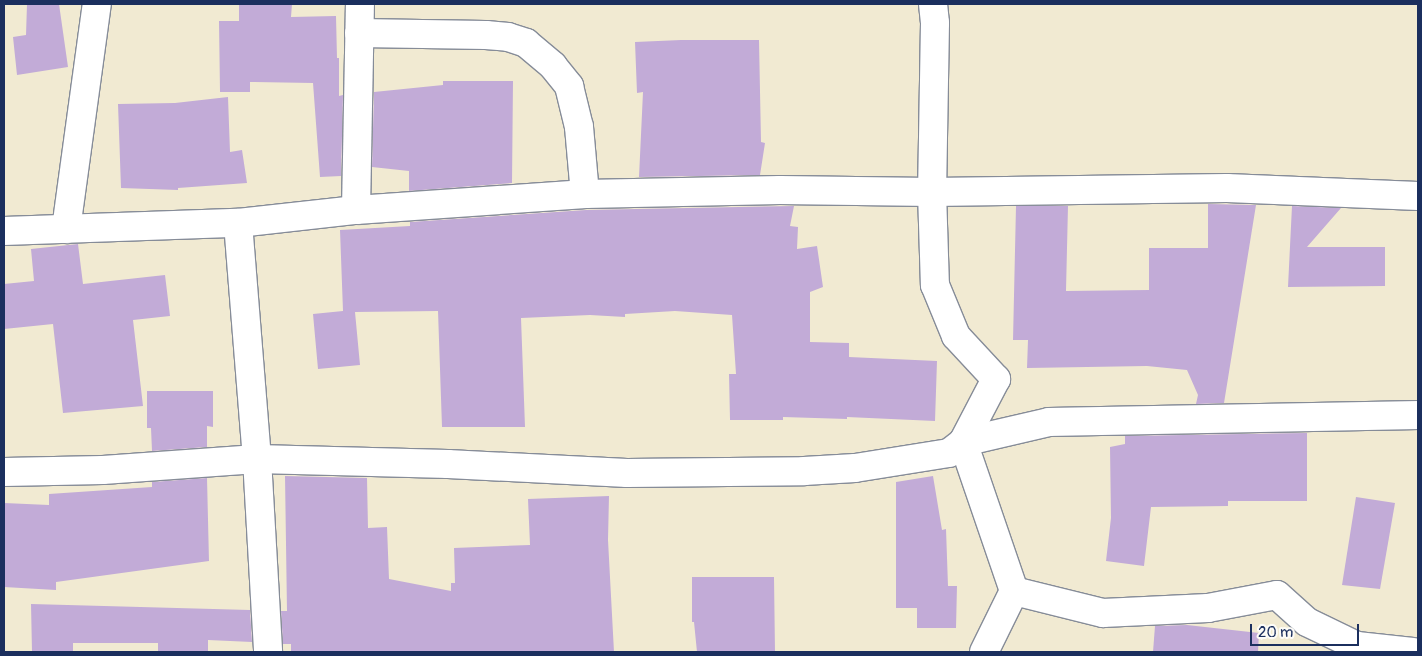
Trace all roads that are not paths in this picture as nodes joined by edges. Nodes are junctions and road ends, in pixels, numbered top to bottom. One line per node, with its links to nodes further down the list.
1 (97, 4): 10 (street)
2 (360, 4): 4 (street)
3 (933, 4): 5 (street)
4 (359, 33): 6 (street); 8 (street)
5 (932, 192): 6 (street); 7 (street); 13 (street)
6 (585, 194): 8 (street)
7 (1418, 196)
8 (356, 210): 9 (street)
9 (238, 223): 10 (street); 14 (street)
10 (66, 229): 11 (street)
11 (4, 231)
12 (1418, 415): 13 (street)
13 (962, 442): 14 (street); 16 (street)
14 (257, 459): 15 (street); 17 (street)
15 (4, 472)
16 (1014, 591): 18 (street); 19 (street)
17 (268, 652)
18 (984, 652)
19 (1413, 652)

